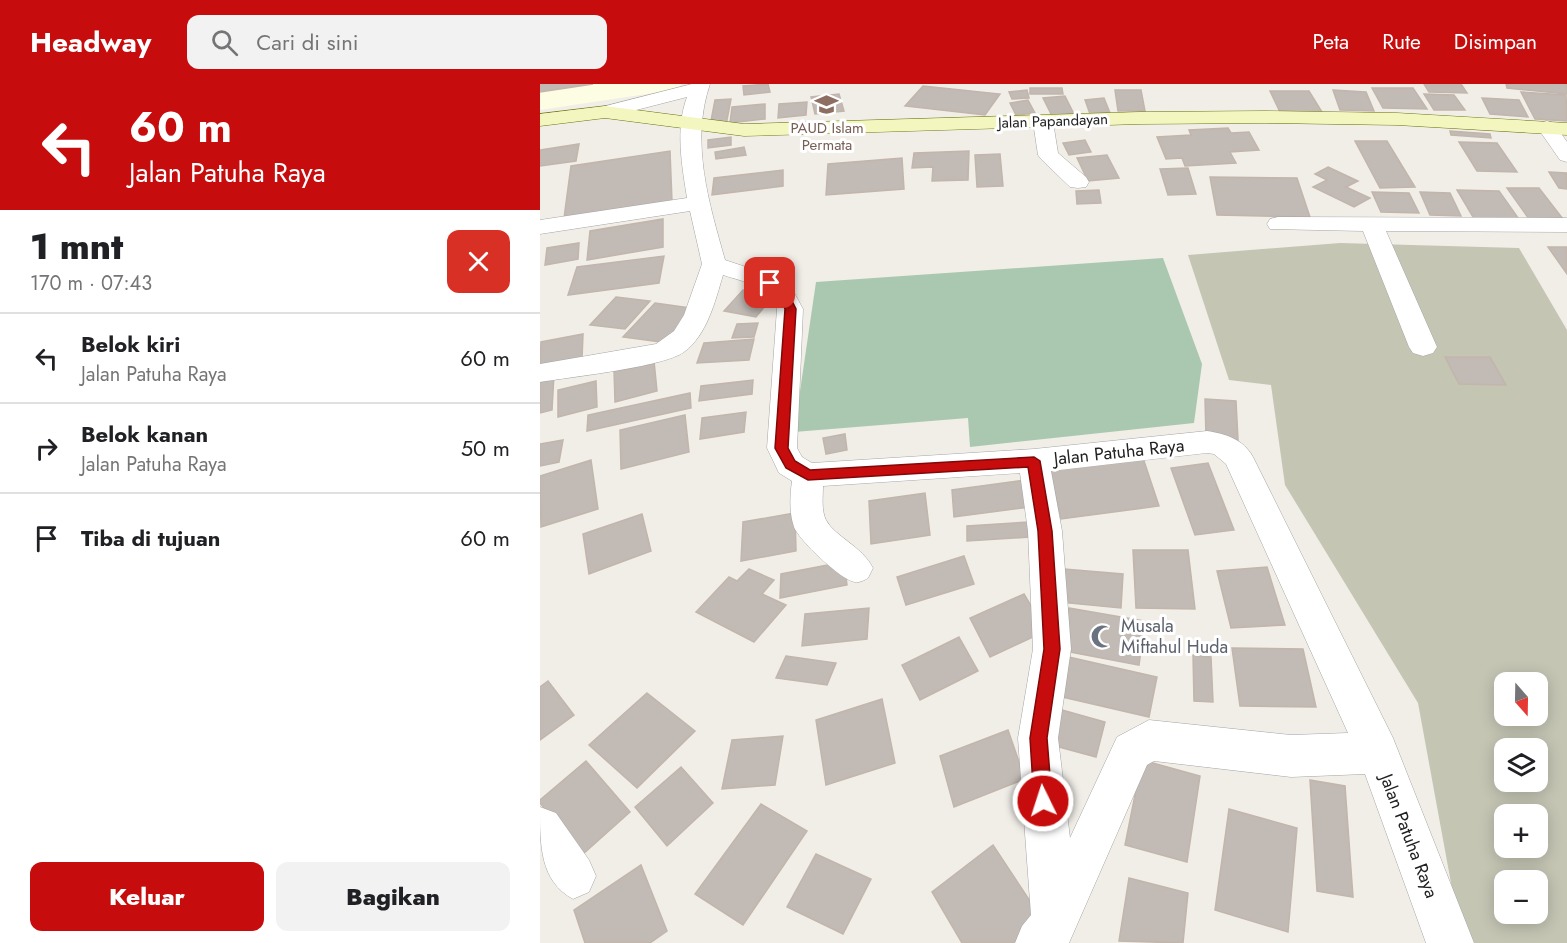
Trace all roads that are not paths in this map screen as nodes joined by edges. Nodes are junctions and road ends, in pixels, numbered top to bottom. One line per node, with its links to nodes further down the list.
1 (700, 86): 2 (street); 5 (street)
2 (605, 112): 3 (main road, Jalan Papandayan); 5 (main road, Jalan Papandayan)
3 (540, 120)
4 (1043, 122): 5 (main road, Jalan Papandayan); 6 (main road, Jalan Papandayan); 9 (street)
5 (690, 123): 10 (street)
6 (1547, 127): 7 (main road, Jalan Papandayan); 8 (street)
7 (1567, 129)
8 (1567, 156)
9 (1078, 182)
10 (698, 203): 14 (street); 15 (street)
11 (1278, 224): 12 (street)
12 (1372, 224): 13 (street); 16 (street)
13 (1567, 225)
14 (540, 227)
15 (714, 264): 17 (street); 19 (street)
16 (1423, 347)
17 (540, 373)
18 (1034, 461): 19 (street, Jalan Patuha Raya); 21 (street, Jalan Patuha Raya); 24 (street)
19 (808, 475): 20 (street)
20 (856, 568)
21 (1378, 753): 24 (street); 25 (street, Jalan Patuha Raya)
22 (540, 829): 23 (street)
23 (573, 876)
24 (1047, 932)
25 (1450, 943)

